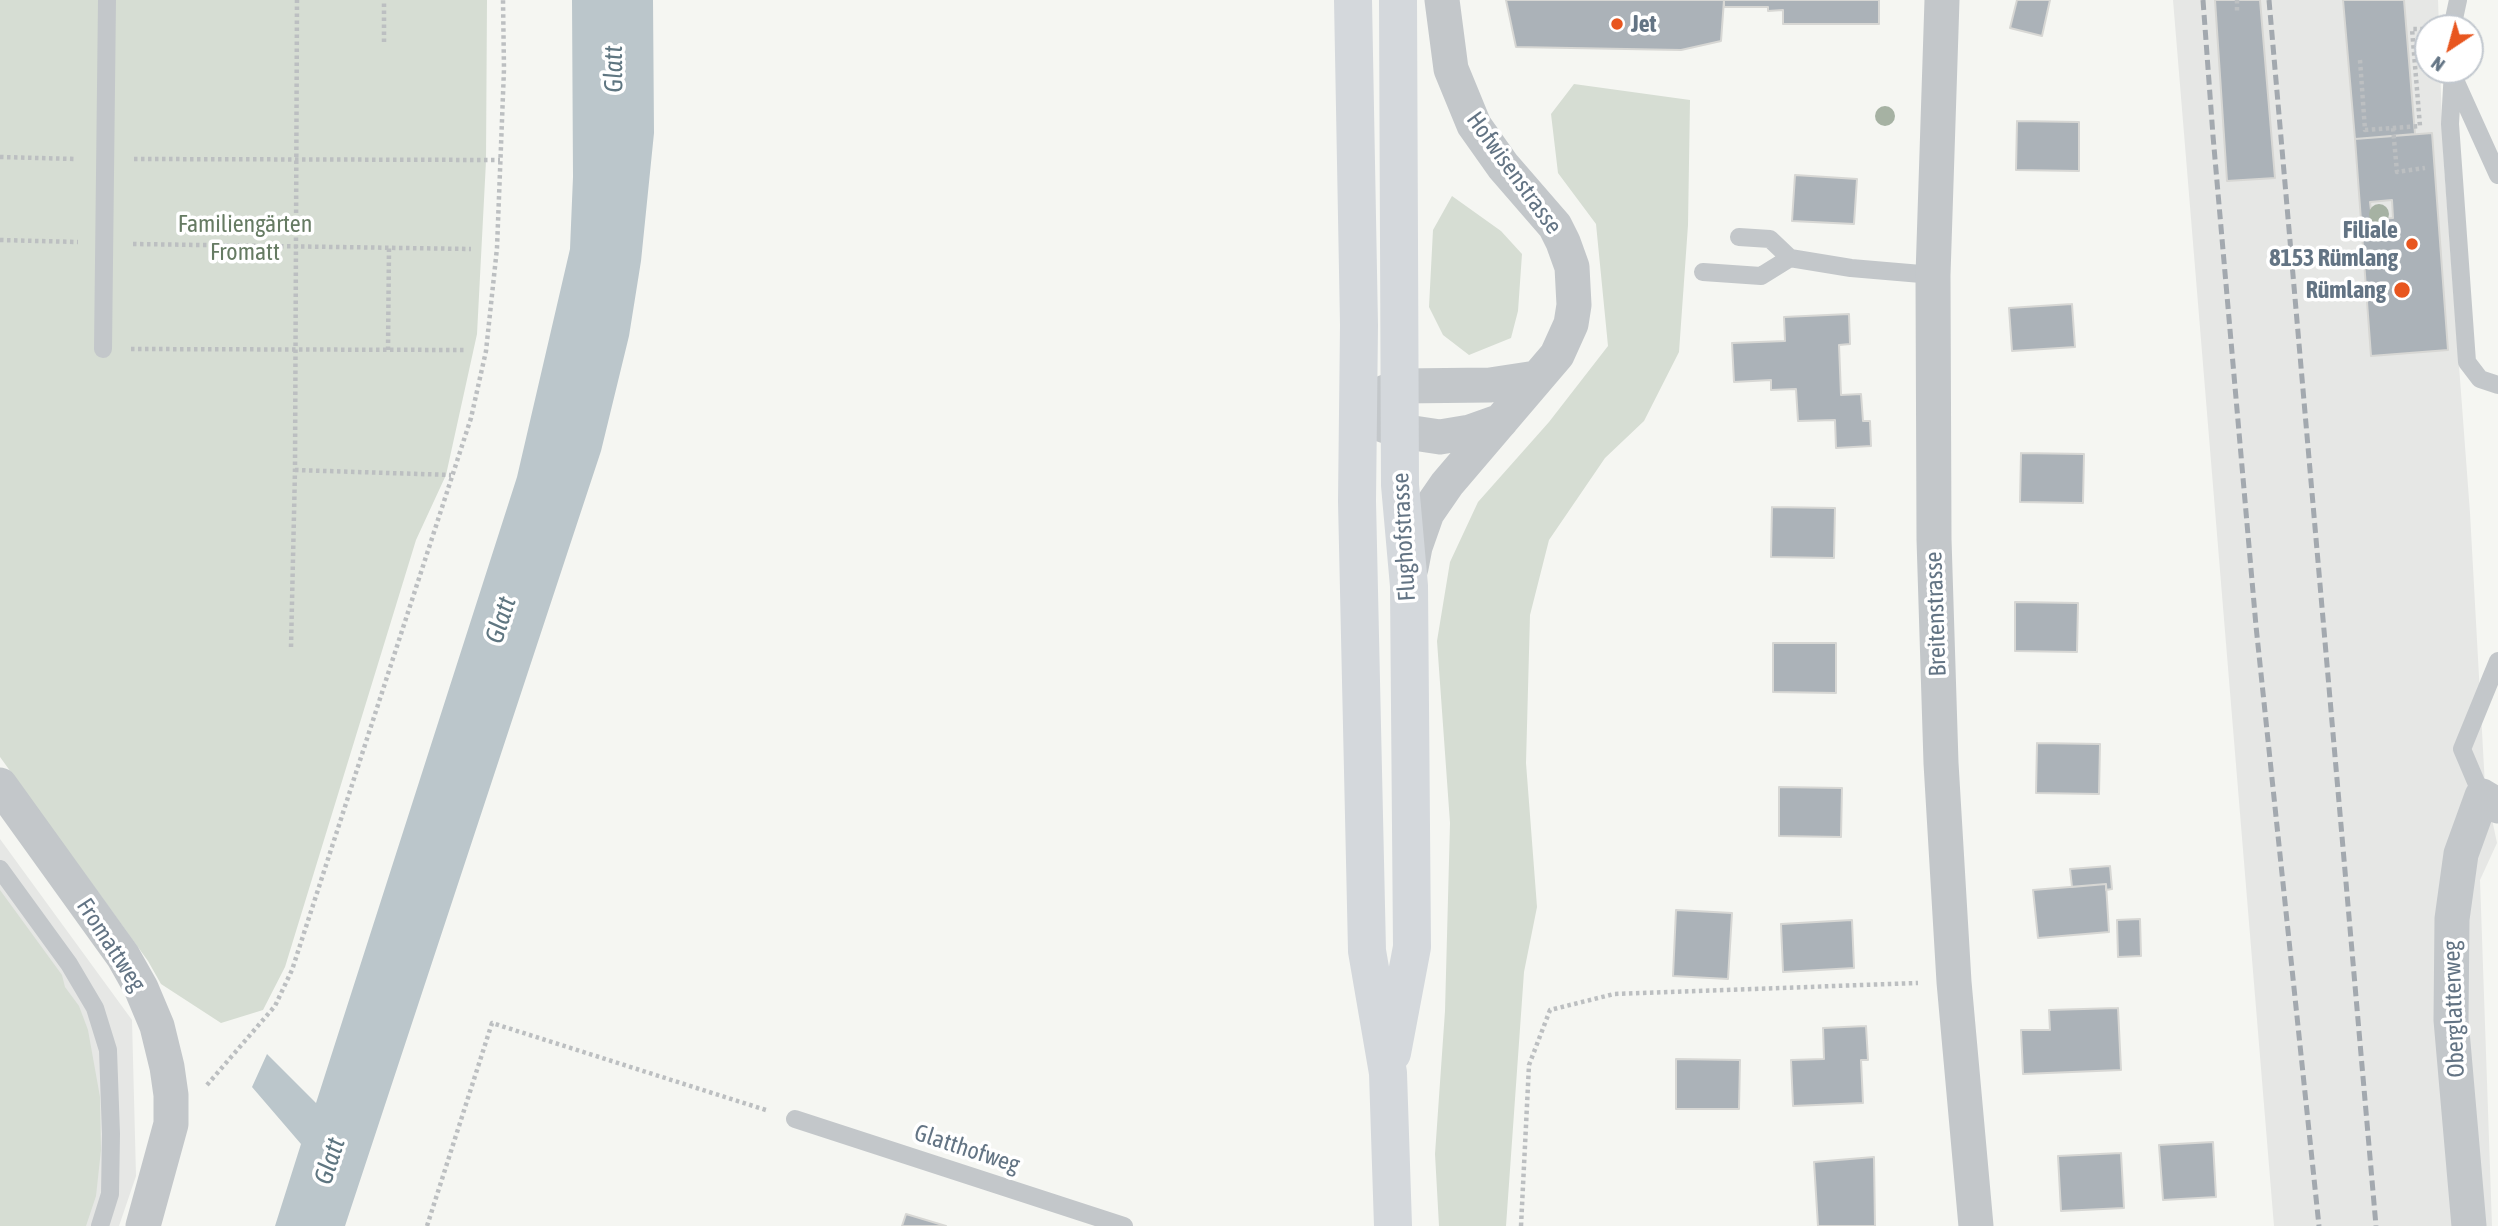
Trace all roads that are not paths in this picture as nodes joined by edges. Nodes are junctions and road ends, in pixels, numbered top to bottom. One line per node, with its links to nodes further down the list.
1 (107, 0): 13 (lane)
2 (1353, 0): 17 (main road, Flughofstrasse)
3 (1398, 0): 16 (main road, Flughofstrasse)
4 (1442, 0): 14 (street, Hofwisenstrasse)
5 (1942, 0): 12 (street, Breitenstrasse)
6 (2452, 84): 15 (lane)
7 (2458, 84): 8 (lane)
8 (2498, 175)
9 (1739, 237): 10 (lane)
10 (1790, 258): 11 (lane); 12 (lane)
11 (1703, 272)
12 (1933, 275): 31 (street, Breitenstrasse)
13 (103, 349)
14 (1536, 378): 16 (street); 18 (street, Hofwisenstrasse)
15 (2498, 385)
16 (1401, 387): 17 (street); 19 (main road, Flughofstrasse)
17 (1358, 411): 19 (street); 25 (main road, Flughofstrasse)
18 (1501, 421): 19 (street); 20 (street, Hofwisenstrasse)
19 (1400, 431): 20 (main road, Flughofstrasse)
20 (1409, 586): 25 (main road, Flughofstrasse)
21 (2498, 661): 23 (lane)
22 (0, 785): 28 (street, Fromattweg)
23 (2490, 801): 32 (street, Oberglatterweg)
24 (0, 869): 27 (lane)
25 (1388, 1073): 30 (main road, Flughofstrasse)
26 (795, 1119): 29 (lane, Glatthofweg)
27 (100, 1226)
28 (143, 1226)
29 (1124, 1226)
30 (1393, 1226)
31 (1976, 1226)
32 (2469, 1226)

